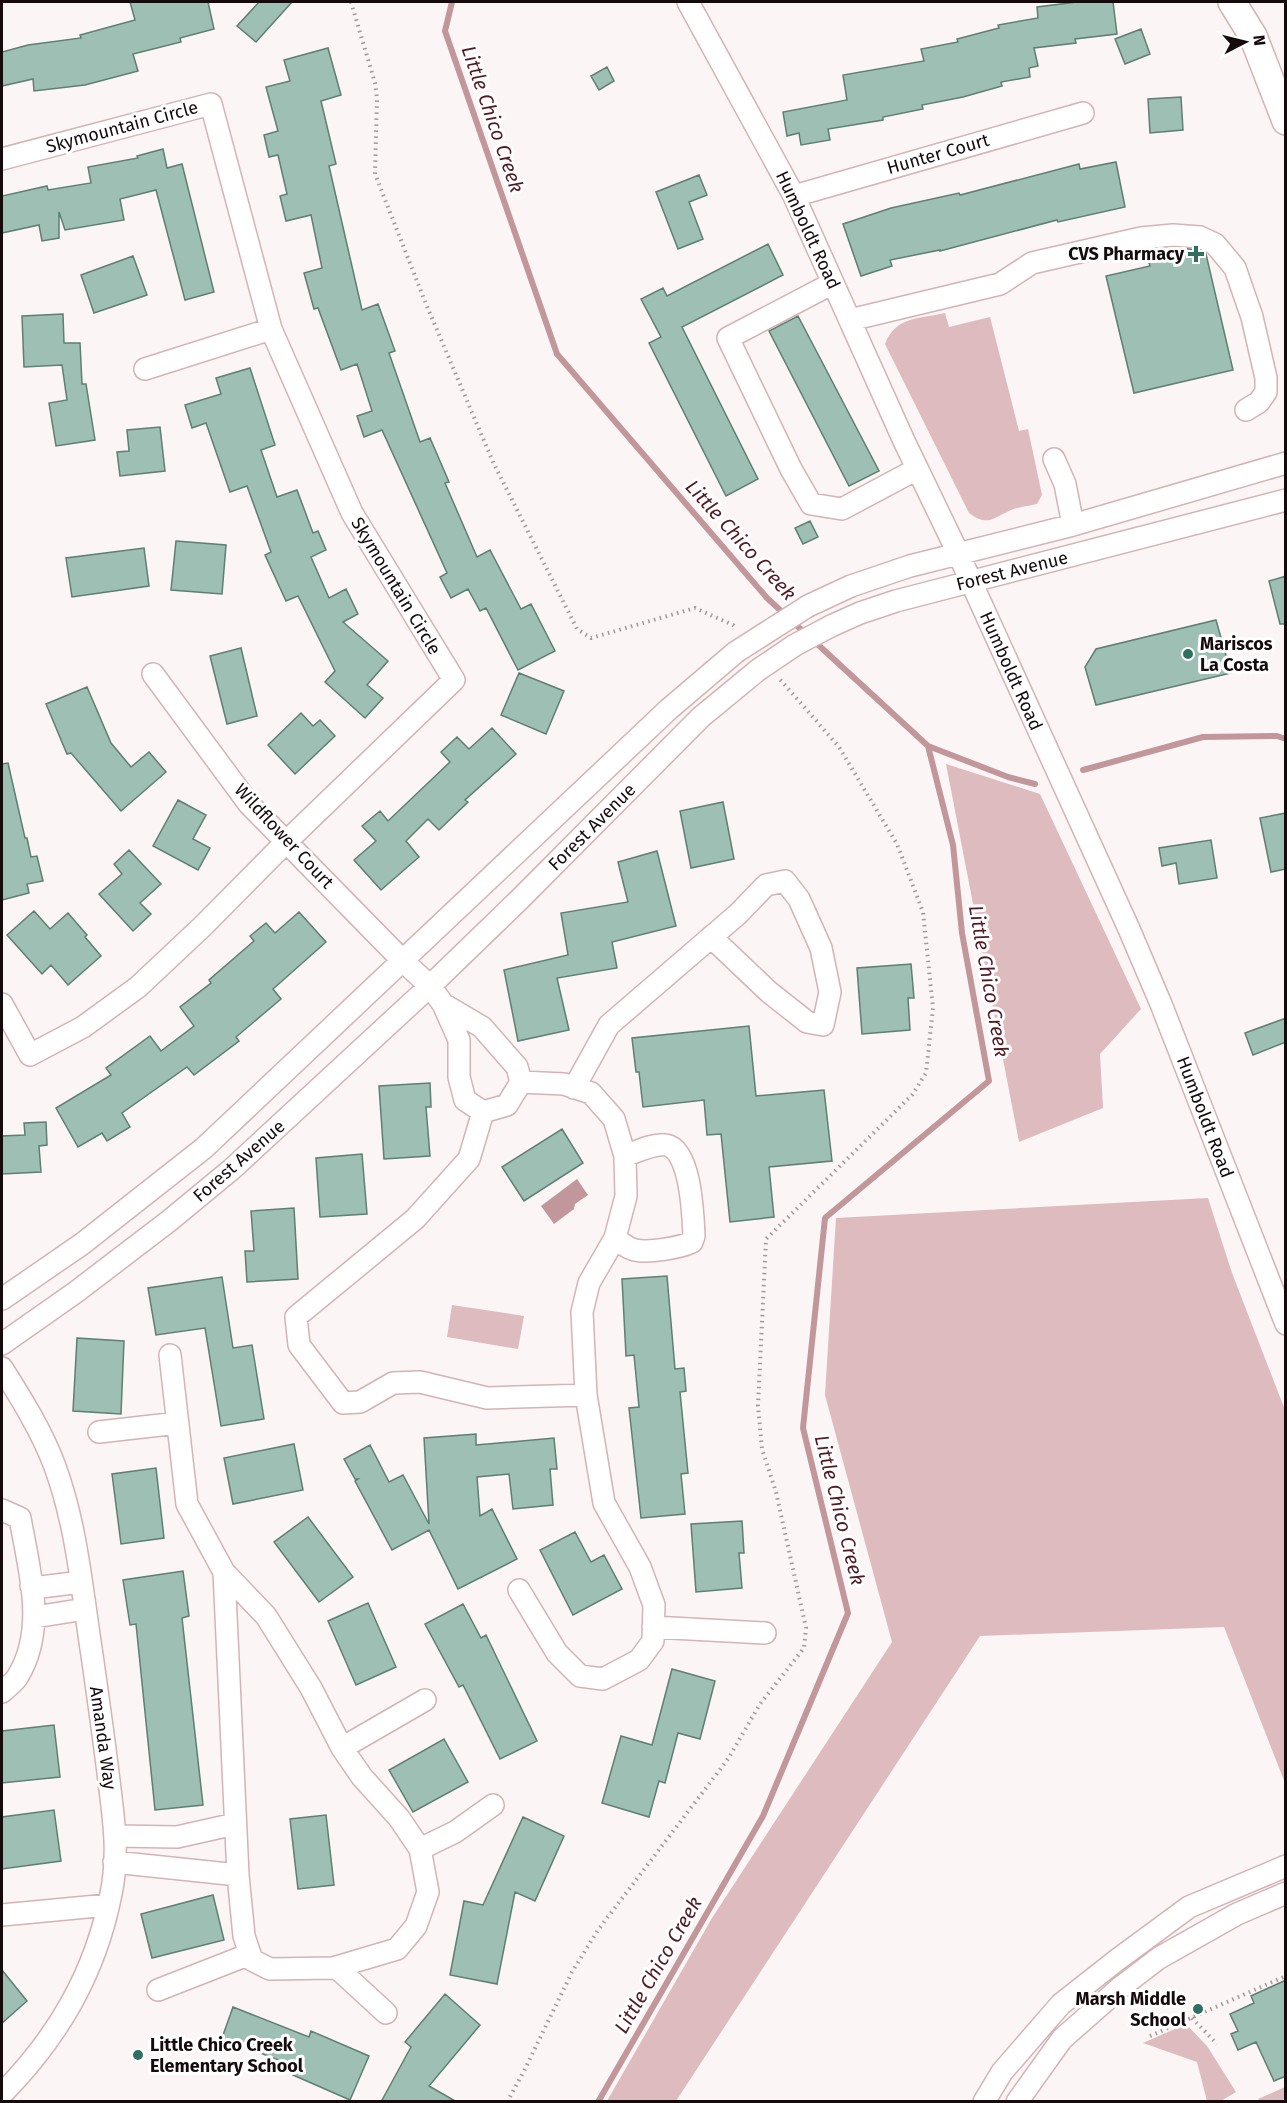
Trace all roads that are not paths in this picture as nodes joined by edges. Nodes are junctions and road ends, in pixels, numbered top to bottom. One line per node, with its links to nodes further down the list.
1 (688, 2): 8 (street, Humboldt Road)
2 (1232, 2): 4 (main road)
3 (1248, 2): 4 (main road)
4 (1253, 36): 6 (main road)
5 (1083, 113): 8 (street, Hunter Court)
6 (1286, 121)
7 (2, 159): 11 (street, Skymountain Circle)
8 (794, 196): 9 (street, Humboldt Road)
9 (833, 283): 10 (street, Humboldt Road); 16 (street)
10 (850, 320): 13 (street); 16 (street, Humboldt Road)
11 (271, 328): 12 (street); 22 (street, Skymountain Circle)
12 (145, 369)
13 (1246, 410)
14 (1054, 459): 18 (street)
15 (1286, 464): 18 (street, Forest Avenue)
16 (917, 469): 19 (street, Humboldt Road)
17 (1286, 500): 20 (street, Forest Avenue)
18 (1073, 525): 19 (street, Forest Avenue)
19 (958, 553): 20 (street, Humboldt Road); 24 (street, Forest Avenue, bridge)
20 (970, 581): 25 (street, Forest Avenue, bridge); 34 (street, Humboldt Road)
21 (153, 674): 22 (street, Wildflower Court)
22 (286, 842): 24 (street, Wildflower Court); 26 (street, Skymountain Circle)
23 (711, 937): 23 (street); 29 (street)
24 (403, 961): 25 (street, Wildflower Court); 33 (street, Forest Avenue)
25 (429, 986): 27 (street, Wildflower Court); 35 (street, Forest Avenue)
26 (2, 1004)
27 (443, 1004): 28 (street); 30 (street)
28 (521, 1082): 29 (street); 30 (street)
29 (574, 1088): 31 (street)
30 (483, 1112): 38 (street)
31 (625, 1156): 32 (street); 32 (street)
32 (615, 1238): 38 (street)
33 (2, 1299)
34 (1286, 1324)
35 (2, 1344)
36 (170, 1355): 39 (street)
37 (2, 1368): 43 (street, Amanda Way)
38 (586, 1395): 48 (street)
39 (178, 1423): 40 (street); 42 (street)
40 (99, 1432)
41 (2, 1510): 44 (street)
42 (224, 1572): 52 (street); 54 (street)
43 (81, 1582): 44 (street); 46 (street, Amanda Way)
44 (31, 1586): 47 (street)
45 (519, 1590): 48 (street)
46 (85, 1610): 47 (street); 55 (street, Amanda Way)
47 (35, 1617): 50 (street)
48 (653, 1627): 49 (street)
49 (765, 1634)
50 (2, 1692)
51 (425, 1700): 52 (street)
52 (342, 1748): 56 (street)
53 (493, 1804): 56 (street)
54 (235, 1824): 55 (street); 59 (street)
55 (116, 1836): 57 (street, Amanda Way)
56 (420, 1848): 64 (street)
57 (114, 1862): 59 (street); 61 (street, Amanda Way)
58 (1286, 1866): 68 (street)
59 (238, 1875): 63 (street)
60 (1286, 1893): 69 (street)
61 (108, 1905): 62 (street); 67 (street, Amanda Way)
62 (2, 1915)
63 (250, 1954): 64 (street); 65 (street)
64 (336, 1967): 66 (street)
65 (158, 1990)
66 (386, 2013)
67 (2, 2094)
68 (984, 2102)
69 (1017, 2102)

